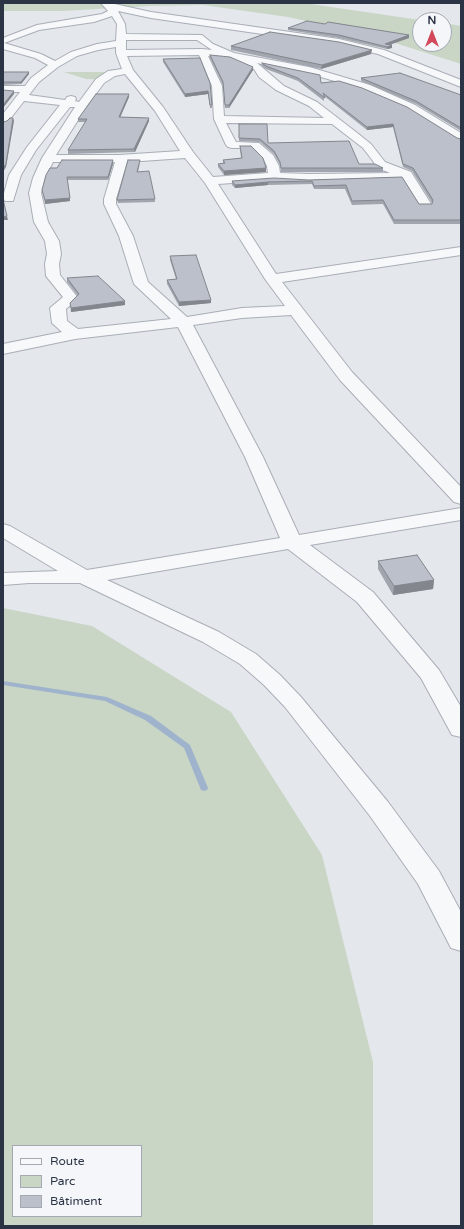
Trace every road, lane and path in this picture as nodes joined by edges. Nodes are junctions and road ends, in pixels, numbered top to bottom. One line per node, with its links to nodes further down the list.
1 (110, 7): 2 (street); 5 (street); 6 (street)
2 (121, 24): 3 (street); 7 (street)
3 (133, 24)
4 (146, 24): 5 (street)
5 (228, 27): 13 (street)
6 (3, 41)
7 (121, 44): 9 (street); 10 (street); 11 (street); 12 (street)
8 (3, 46): 11 (street)
9 (202, 52): 10 (street); 19 (street)
10 (233, 56): 21 (street); 22 (street)
11 (55, 65): 16 (street)
12 (128, 71): 18 (street); 23 (street)
13 (461, 84)
14 (3, 89): 16 (street)
15 (77, 91): 17 (street)
16 (24, 93): 17 (street); 20 (street)
17 (69, 103): 18 (street); 29 (street)
18 (82, 105): 24 (street)
19 (219, 119): 21 (street); 27 (street)
20 (3, 120)
21 (334, 121): 26 (street)
22 (461, 138)
23 (188, 154): 25 (street); 28 (street)
24 (48, 158): 25 (street); 35 (street)
25 (119, 158): 34 (street)
26 (407, 175): 27 (street); 30 (street)
27 (274, 176): 28 (street)
28 (210, 181): 32 (street)
29 (9, 198)
30 (425, 204)
31 (461, 251): 32 (street)
32 (272, 279): 33 (street)
33 (295, 310): 34 (street); 37 (street)
34 (183, 321): 35 (street); 40 (street)
35 (75, 334): 36 (street)
36 (3, 349)
37 (461, 498)
38 (461, 514): 40 (street)
39 (3, 530): 41 (street)
40 (292, 542): 41 (street); 43 (street)
41 (84, 577): 42 (street); 44 (street)
42 (3, 579)
43 (461, 729)
44 (461, 940)

